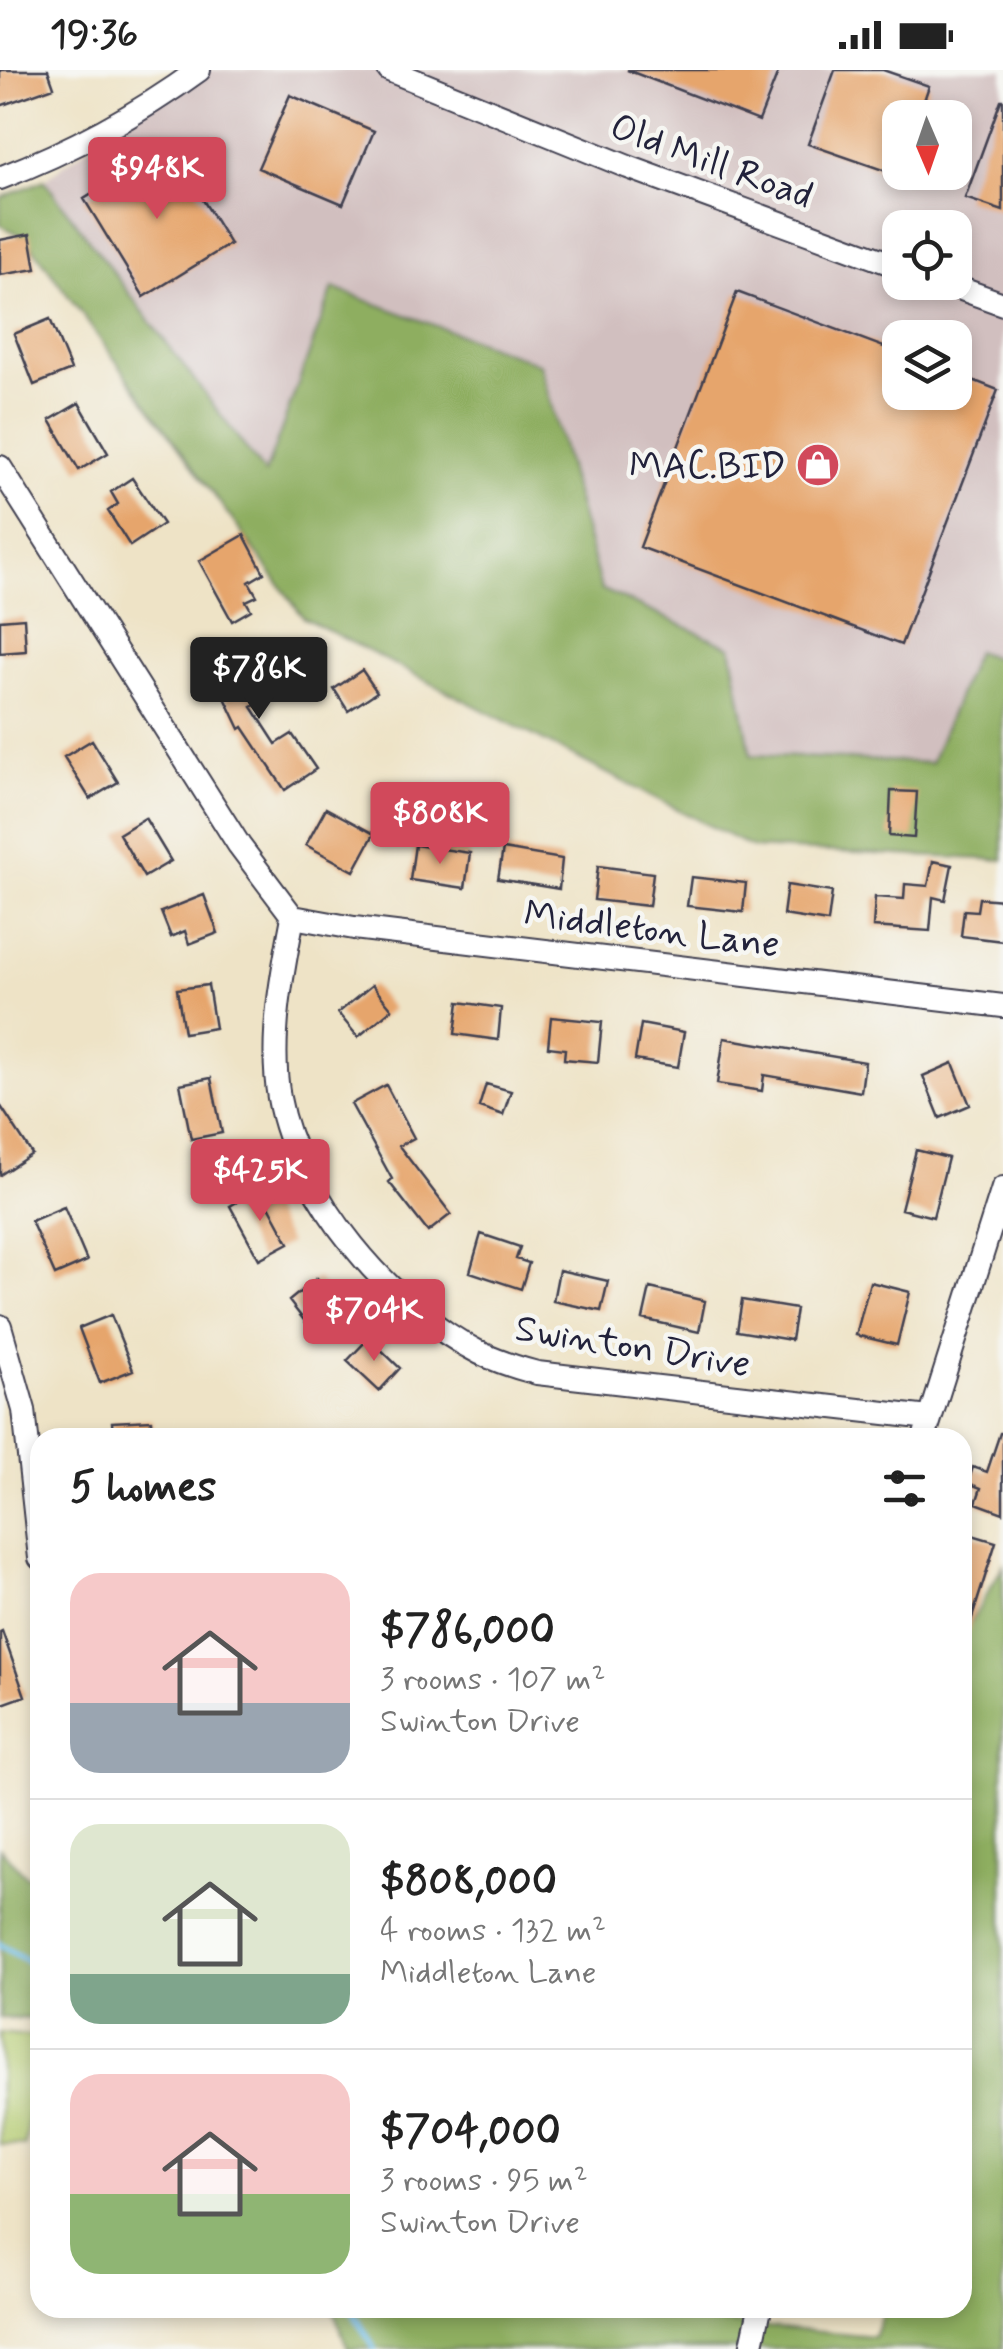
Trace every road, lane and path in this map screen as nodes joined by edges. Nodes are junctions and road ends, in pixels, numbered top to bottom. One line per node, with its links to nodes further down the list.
1 (199, 70): 3 (street)
2 (388, 70): 4 (street, Old Mill Road)
3 (0, 178)
4 (882, 261)
5 (972, 293): 6 (street)
6 (1003, 304)
7 (0, 467): 8 (street)
8 (293, 916): 9 (street, Middleton Lane); 12 (street, Swinton Drive)
9 (1003, 1006)
10 (1003, 1188): 12 (street)
11 (0, 1326): 13 (street)
12 (927, 1428)
13 (30, 1466)
14 (758, 2318): 15 (street)
15 (751, 2349)

